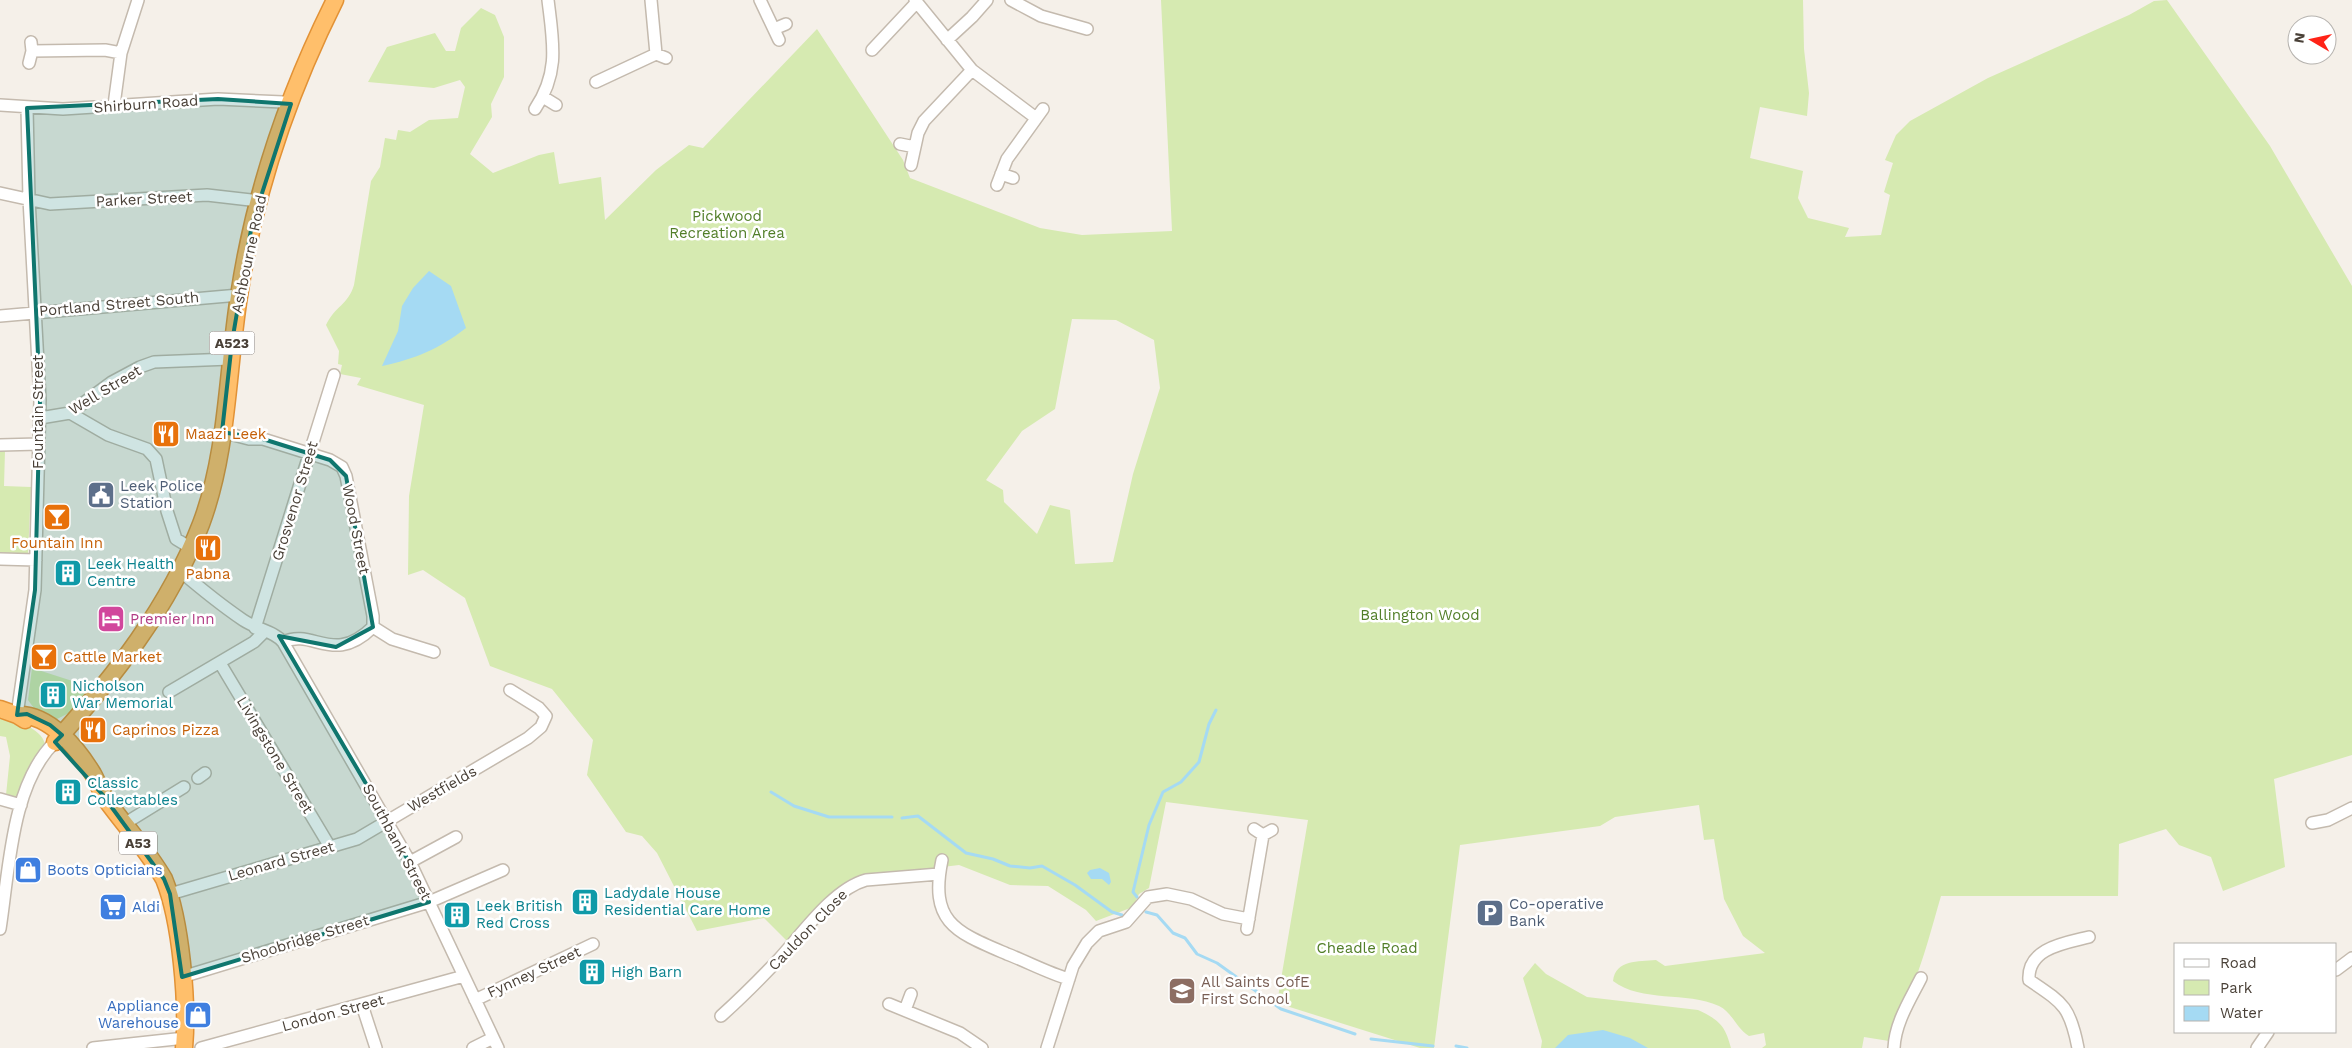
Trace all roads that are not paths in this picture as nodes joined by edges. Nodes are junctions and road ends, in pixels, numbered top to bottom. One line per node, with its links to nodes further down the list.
1 (138, 0): 16 (street)
2 (335, 0): 20 (highway, Ashbourne Road / A523)
3 (548, 0): 19 (street)
4 (651, 0): 18 (street)
5 (760, 0): 10 (street)
6 (987, 0): 13 (street)
7 (1012, 0): 11 (street)
8 (916, 1): 13 (street); 14 (street)
9 (1077, 14): 11 (street)
10 (786, 24)
11 (1075, 26): 12 (street)
12 (1087, 29)
13 (947, 40): 17 (street)
14 (880, 47)
15 (31, 52): 16 (street)
16 (121, 53): 22 (street)
17 (972, 70): 27 (street); 29 (street)
18 (601, 77)
19 (543, 97): 23 (street); 25 (street)
20 (291, 104): 22 (street, Shirburn Road); 32 (highway, Ashbourne Road / A523)
21 (0, 105): 24 (street, Shirburn Road)
22 (114, 105): 24 (street, Shirburn Road)
23 (556, 105)
24 (27, 108): 31 (street, Fountain Street)
25 (534, 109)
26 (900, 144): 27 (street)
27 (914, 147): 28 (street)
28 (911, 165)
29 (1013, 178)
30 (0, 193): 31 (street, Parker Street)
31 (29, 199): 32 (street, Parker Street); 34 (street, Fountain Street)
32 (259, 201): 33 (highway, Ashbourne Road / A523)
33 (239, 295): 34 (street, Portland Street South); 36 (highway, Ashbourne Road / A523)
34 (36, 312): 35 (street, Portland Street South); 39 (street, Fountain Street)
35 (0, 316)
36 (230, 359): 38 (street, Well Street); 40 (highway, Ashbourne Road / A523)
37 (334, 375): 43 (street, Grosvenor Street)
38 (70, 413): 39 (street, Well Street); 44 (street)
39 (40, 418): 41 (street, Fountain Street)
40 (222, 432): 43 (street, Wood Street); 44 (highway, Ashbourne Road / A523)
41 (39, 444): 42 (street); 46 (street, Fountain Street)
42 (0, 445)
43 (310, 453): 48 (street, Wood Street); 49 (street, Grosvenor Street)
44 (191, 548): 47 (highway, Ashbourne Road / A523)
45 (0, 559): 46 (street)
46 (36, 560): 56 (street, Fountain Street)
47 (179, 570): 49 (street); 57 (highway, Ashbourne Road / A523)
48 (373, 627): 50 (street); 51 (street)
49 (260, 630): 50 (street); 52 (street)
50 (283, 642): 62 (street, Southbank Street)
51 (434, 652)
52 (220, 663): 54 (street); 67 (street, Livingstone Street)
53 (510, 690): 62 (street, Westfields)
54 (169, 692)
55 (0, 709): 56 (highway, A53)
56 (18, 715): 57 (highway, A53)
57 (58, 739): 60 (street); 64 (highway, A53)
58 (184, 787): 64 (street)
59 (0, 799): 60 (street)
60 (21, 805): 74 (street)
61 (2352, 808): 63 (street)
62 (388, 821): 67 (street, Leonard Street); 69 (street, Southbank Street)
63 (2312, 823)
64 (124, 824): 72 (highway, A53)
65 (1263, 831): 82 (street)
66 (456, 837): 69 (street)
67 (330, 847): 72 (street, Leonard Street)
68 (942, 860): 71 (street)
69 (410, 862): 73 (street, Southbank Street)
70 (503, 870): 73 (street, Shoobridge Street)
71 (939, 874): 82 (street); 88 (street, Cauldon Close)
72 (170, 894): 80 (highway, A53)
73 (429, 902): 79 (street, Southbank Street); 80 (street, Shoobridge Street)
74 (0, 929)
75 (2089, 938): 99 (street)
76 (593, 944): 84 (street, Fynney Street)
77 (2352, 958): 78 (street)
78 (2337, 969)
79 (464, 976): 84 (street, Southbank Street); 86 (street, London Street)
80 (182, 977): 90 (highway, A53)
81 (1921, 978): 98 (street)
82 (1069, 979): 97 (street)
83 (911, 994): 87 (street)
84 (475, 1000): 91 (street, Southbank Street)
85 (889, 1004): 87 (street)
86 (362, 1005): 93 (street, London Street); 94 (street)
87 (905, 1010): 96 (street)
88 (722, 1016)
89 (2267, 1033): 100 (street)
90 (185, 1043): 92 (street)
91 (495, 1043): 95 (street)
92 (94, 1048)
93 (201, 1048)
94 (376, 1048)
95 (473, 1048)
96 (982, 1048)
97 (1047, 1048)
98 (1894, 1048)
99 (2078, 1048)
100 (2257, 1048)

